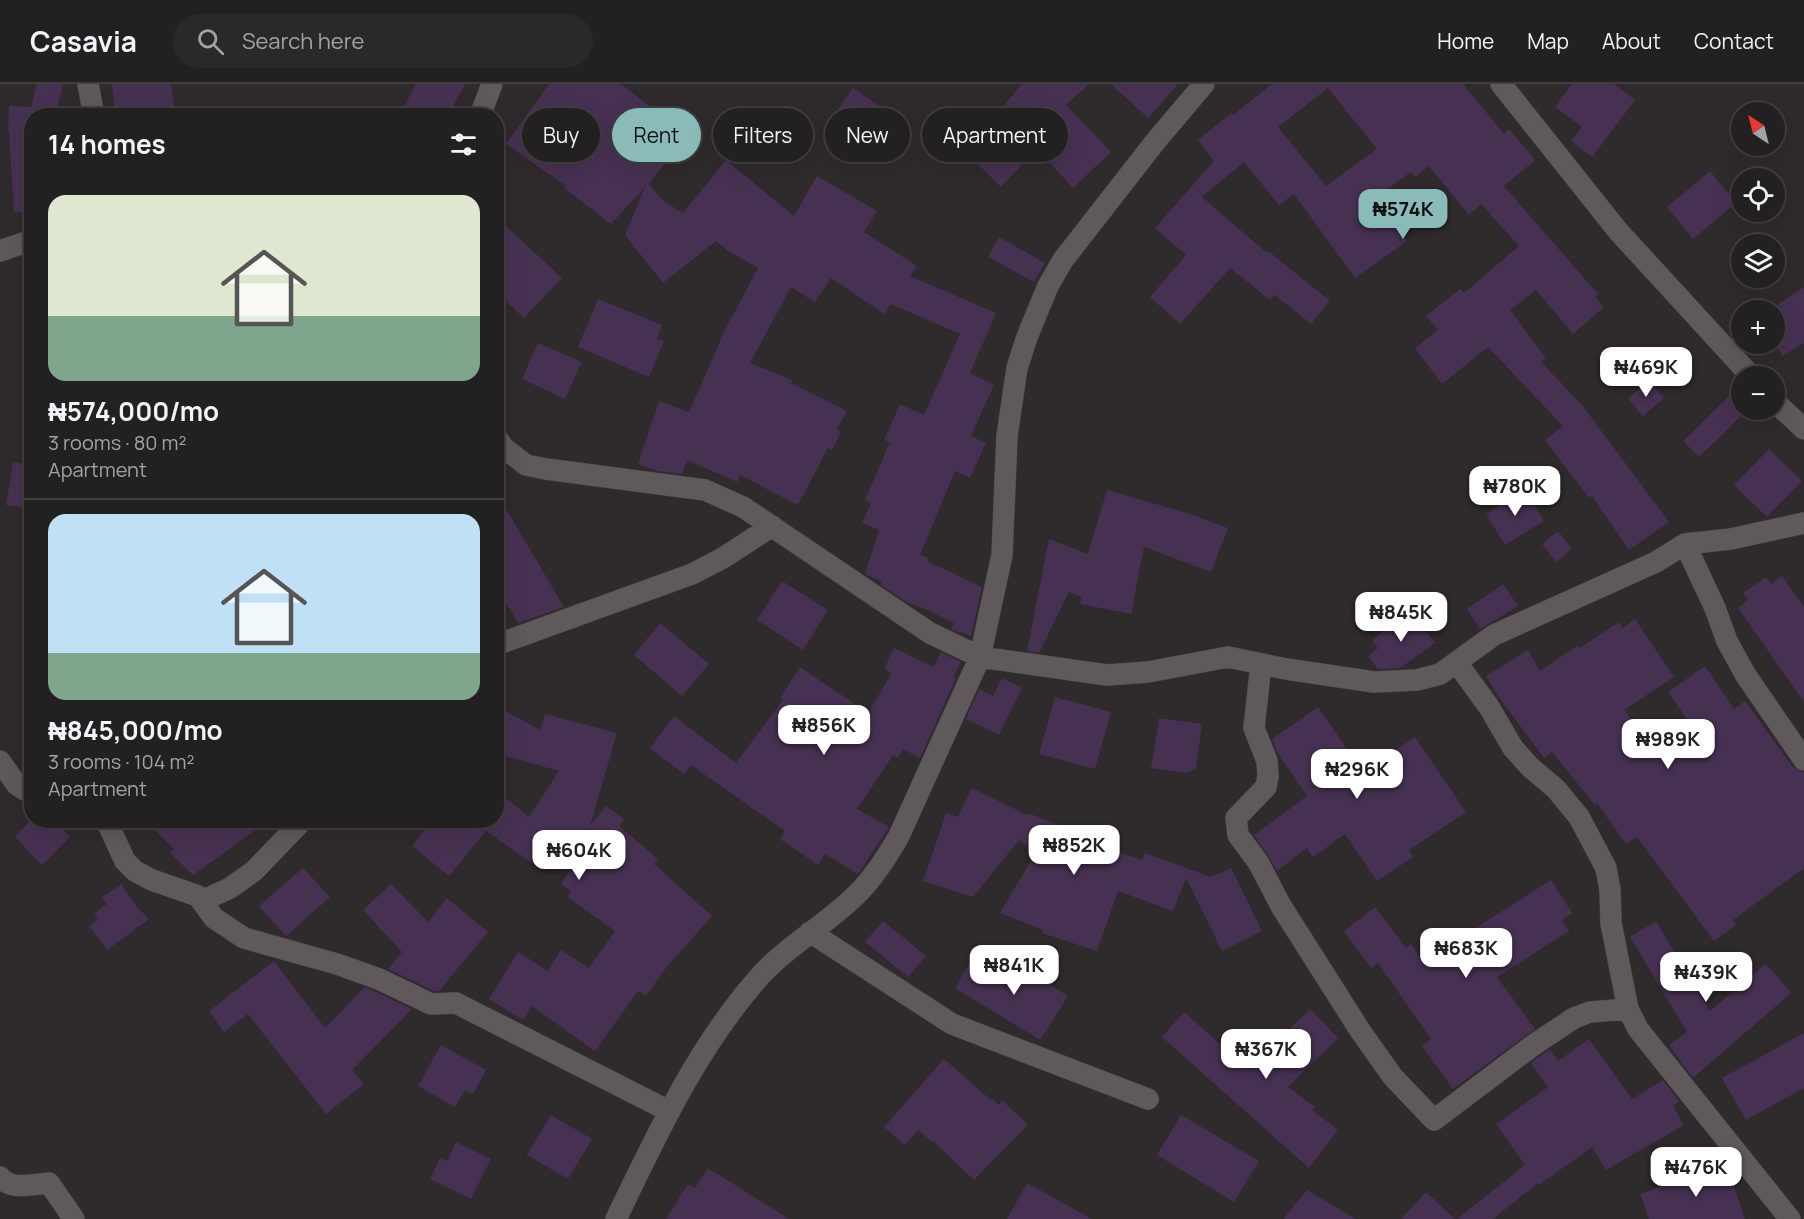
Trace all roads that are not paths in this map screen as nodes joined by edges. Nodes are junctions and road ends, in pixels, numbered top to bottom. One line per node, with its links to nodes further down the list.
1 (88, 84): 5 (street)
2 (492, 84): 6 (street)
3 (1204, 84): 17 (street)
4 (1501, 84): 9 (street)
5 (92, 108)
6 (483, 108)
7 (24, 243): 8 (street)
8 (0, 251)
9 (1742, 366)
10 (1785, 411): 11 (street)
11 (1804, 429)
12 (504, 448): 14 (street)
13 (1804, 523): 15 (street)
14 (772, 526): 16 (street); 17 (street)
15 (1685, 544): 18 (street); 20 (street)
16 (504, 642)
17 (980, 657): 19 (street); 26 (street)
18 (1457, 663): 19 (street); 27 (street)
19 (1260, 664): 27 (street)
20 (1804, 760)
21 (0, 761): 22 (street)
22 (24, 789)
23 (110, 828): 25 (street)
24 (295, 828): 25 (street)
25 (202, 901): 29 (street)
26 (810, 933): 28 (street); 29 (street)
27 (1628, 1010): 33 (street)
28 (1148, 1099)
29 (669, 1111): 32 (street)
30 (0, 1177): 31 (street)
31 (74, 1219)
32 (616, 1219)
33 (1790, 1219)

